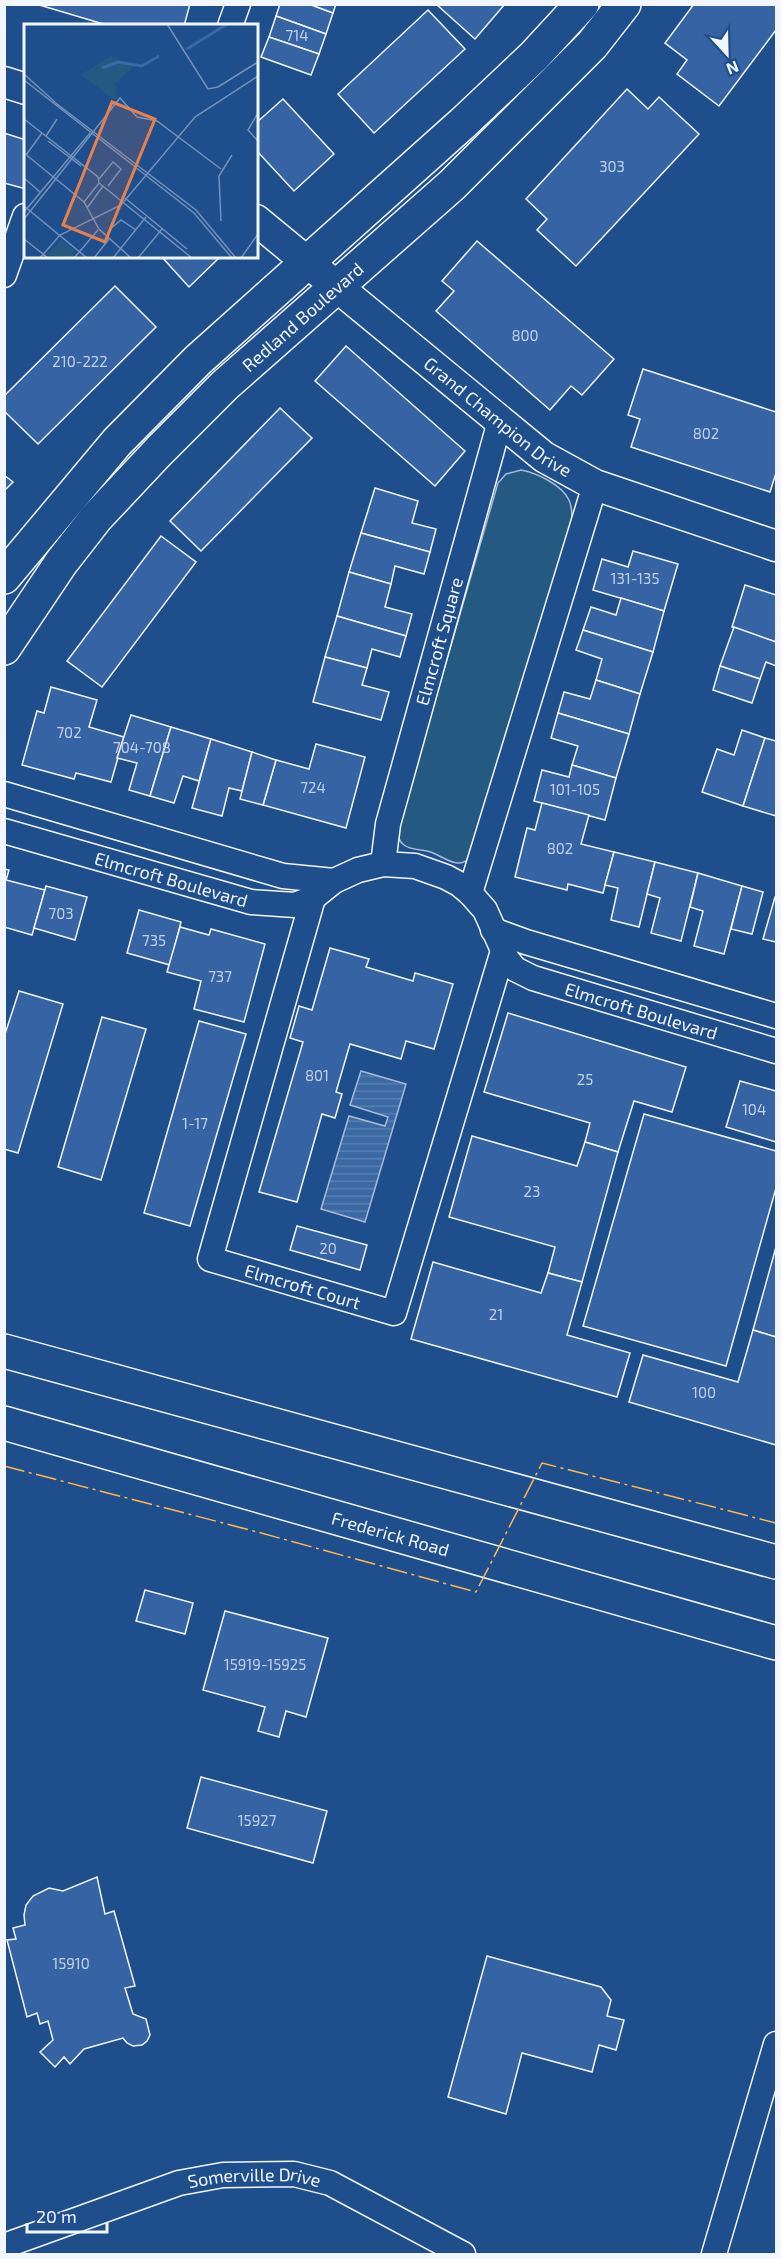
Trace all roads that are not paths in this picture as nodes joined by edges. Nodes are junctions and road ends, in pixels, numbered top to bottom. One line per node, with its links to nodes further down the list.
1 (238, 4): 4 (street)
2 (582, 4): 9 (main road, Redland Boulevard)
3 (624, 4): 11 (main road, Redland Boulevard)
4 (231, 24)
5 (4, 82): 6 (street)
6 (24, 88)
7 (24, 219): 10 (street)
8 (258, 222): 9 (street, Grand Champion Drive)
9 (308, 264): 11 (street, Grand Champion Drive); 15 (main road, Redland Boulevard)
10 (4, 275)
11 (338, 286): 12 (street, Grand Champion Drive); 16 (main road, Redland Boulevard)
12 (500, 421): 13 (street, Grand Champion Drive); 19 (street, Elmcroft Square)
13 (595, 485): 14 (street, Grand Champion Drive); 21 (street)
14 (777, 546)
15 (4, 577)
16 (4, 648)
17 (4, 794): 20 (street, Elmcroft Boulevard)
18 (4, 831): 22 (street, Elmcroft Boulevard)
19 (383, 864): 20 (street, Elmcroft Boulevard); 21 (street, Elmcroft Boulevard)
20 (334, 881): 22 (street, Elmcroft Boulevard)
21 (470, 892): 23 (street, Elmcroft Boulevard)
22 (313, 898): 23 (street, Elmcroft Court)
23 (498, 941): 24 (street, Elmcroft Boulevard); 25 (street, Elmcroft Boulevard)
24 (777, 1016)
25 (777, 1051)
26 (4, 1351): 28 (main road)
27 (4, 1423): 29 (main road, Frederick Road)
28 (777, 1562)
29 (777, 1642)
30 (777, 2044): 33 (street)
31 (4, 2246): 32 (street, Somerville Drive)
32 (464, 2254)
33 (714, 2254)

